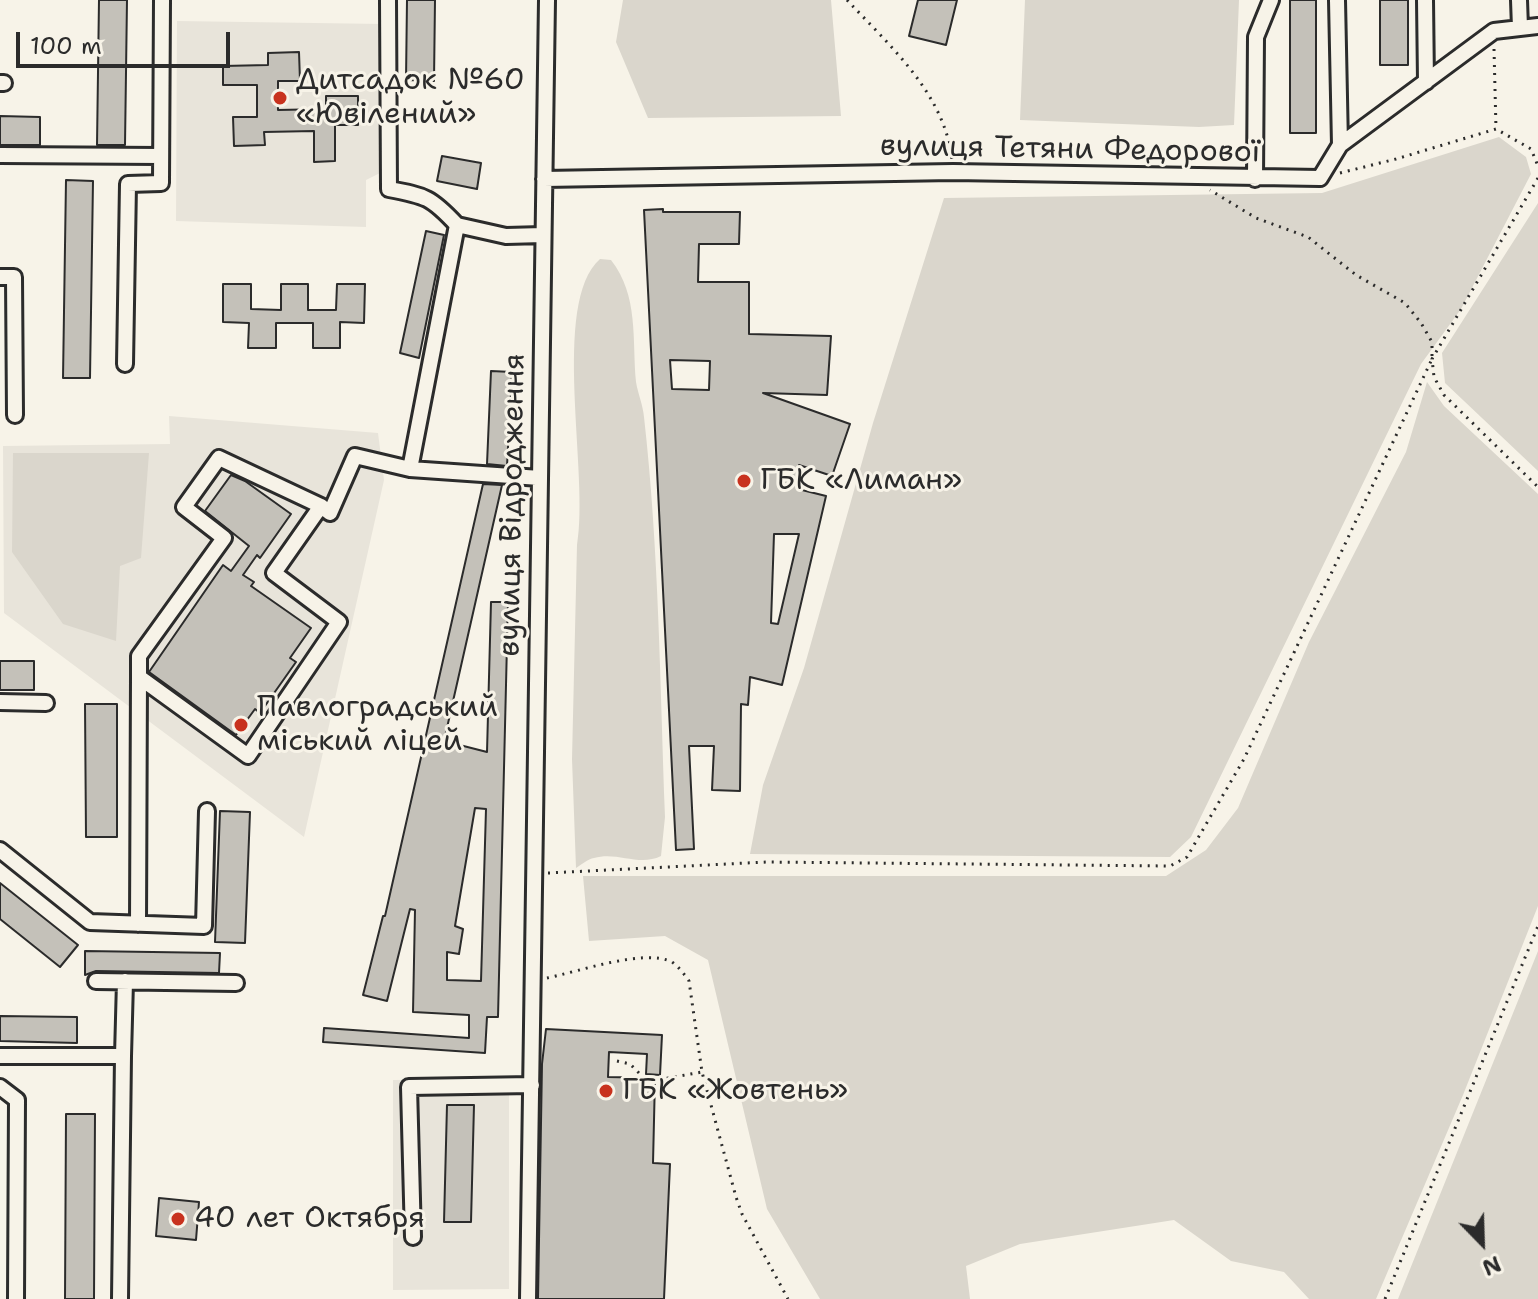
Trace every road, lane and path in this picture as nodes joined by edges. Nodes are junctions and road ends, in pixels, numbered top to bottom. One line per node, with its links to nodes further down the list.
1 (162, 0): 16 (street)
2 (388, 0): 24 (street)
3 (547, 0): 22 (street, вулиця Відродження)
4 (847, 0): 18 (path)
5 (1271, 0): 23 (street)
6 (1337, 0): 14 (street)
7 (1425, 0): 12 (street)
8 (1519, 0): 10 (street)
9 (1538, 26): 10 (street)
10 (1520, 28): 11 (street)
11 (1494, 31): 12 (street); 13 (path)
12 (1426, 82): 14 (street)
13 (1496, 129): 17 (path); 20 (path)
14 (1340, 145): 20 (street)
15 (0, 155): 16 (street)
16 (161, 156): 28 (street)
17 (1538, 166)
18 (953, 172): 19 (street, вулиця Тетяни Федорової); 22 (street, вулиця Тетяни Федорової)
19 (1206, 178): 23 (street, вулиця Тетяни Федорової); 27 (path)
20 (1320, 178): 23 (street, вулиця Тетяни Федорової)
21 (1538, 178): 27 (path)
22 (544, 179): 25 (street, вулиця Відродження)
23 (1255, 179)
24 (457, 225): 25 (street); 30 (street)
25 (543, 235): 31 (street, вулиця Відродження)
26 (0, 277): 29 (street)
27 (1432, 359): 32 (path); 39 (path)
28 (125, 364)
29 (15, 415)
30 (410, 469): 31 (street); 33 (street)
31 (540, 478): 39 (street, вулиця Відродження)
32 (1538, 487)
33 (321, 506): 34 (street); 34 (street)
34 (139, 677): 40 (street)
35 (0, 702): 36 (street)
36 (46, 703)
37 (207, 811): 40 (street)
38 (0, 850): 40 (street)
39 (533, 874): 44 (street, вулиця Відродження)
40 (138, 924)
41 (1538, 926): 57 (path)
42 (96, 981): 43 (street)
43 (125, 981): 45 (street); 47 (street)
44 (532, 982): 49 (path); 50 (street, вулиця Відродження)
45 (236, 983)
46 (0, 1056): 47 (street)
47 (123, 1056): 54 (street)
48 (617, 1061): 49 (path)
49 (702, 1072): 56 (path)
50 (532, 1085): 52 (street); 55 (street, вулиця Відродження)
51 (0, 1087): 53 (street)
52 (413, 1237)
53 (16, 1299)
54 (120, 1299)
55 (528, 1299)
56 (788, 1299)
57 (1385, 1299)

